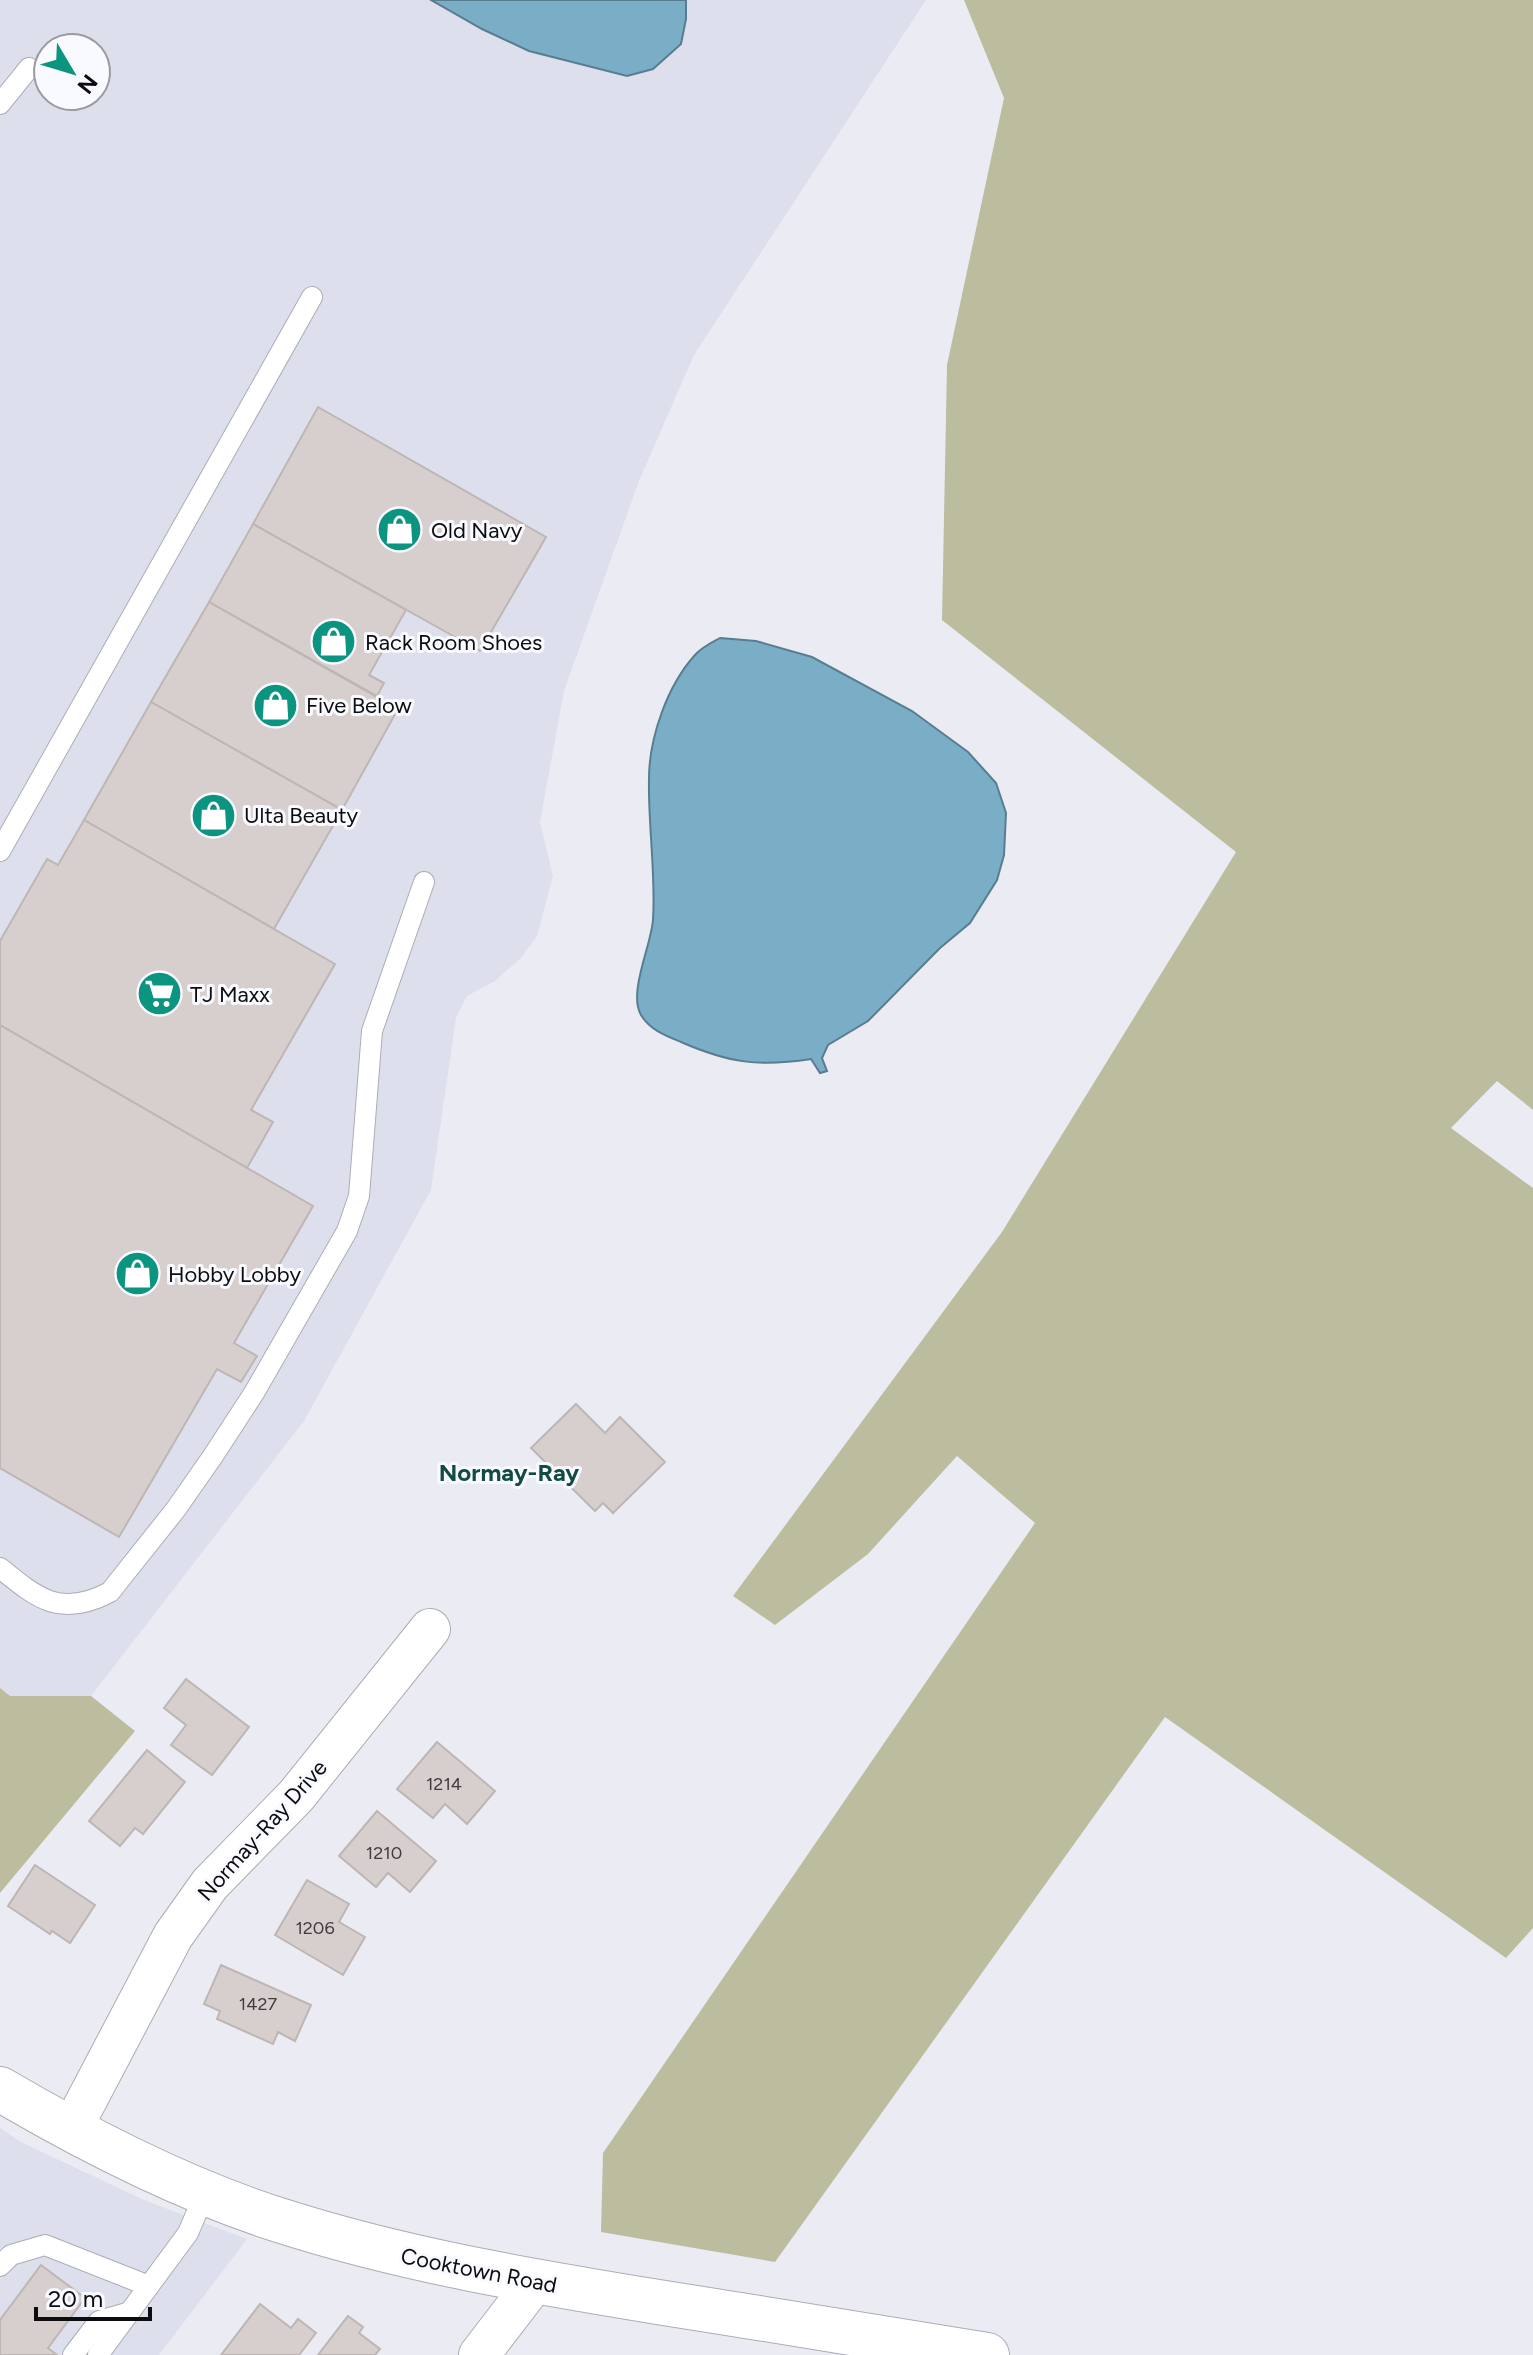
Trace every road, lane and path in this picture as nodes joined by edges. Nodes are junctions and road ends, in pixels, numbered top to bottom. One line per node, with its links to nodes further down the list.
1 (29, 68): 2 (lane)
2 (0, 104)
3 (312, 297): 4 (lane)
4 (0, 851)
5 (424, 882): 6 (lane)
6 (0, 1568)
7 (430, 1629): 9 (street, Normay-Ray Drive)
8 (0, 2089): 9 (street, Cooktown Road)
9 (71, 2130): 10 (street, Cooktown Road)
10 (206, 2191): 12 (street, Cooktown Road); 13 (lane)
11 (0, 2266): 13 (lane)
12 (535, 2282): 15 (street, Cooktown Road); 18 (street)
13 (149, 2286): 14 (lane)
14 (130, 2312): 16 (lane); 17 (lane)
15 (975, 2354)
16 (73, 2355)
17 (98, 2355)
18 (479, 2355)

